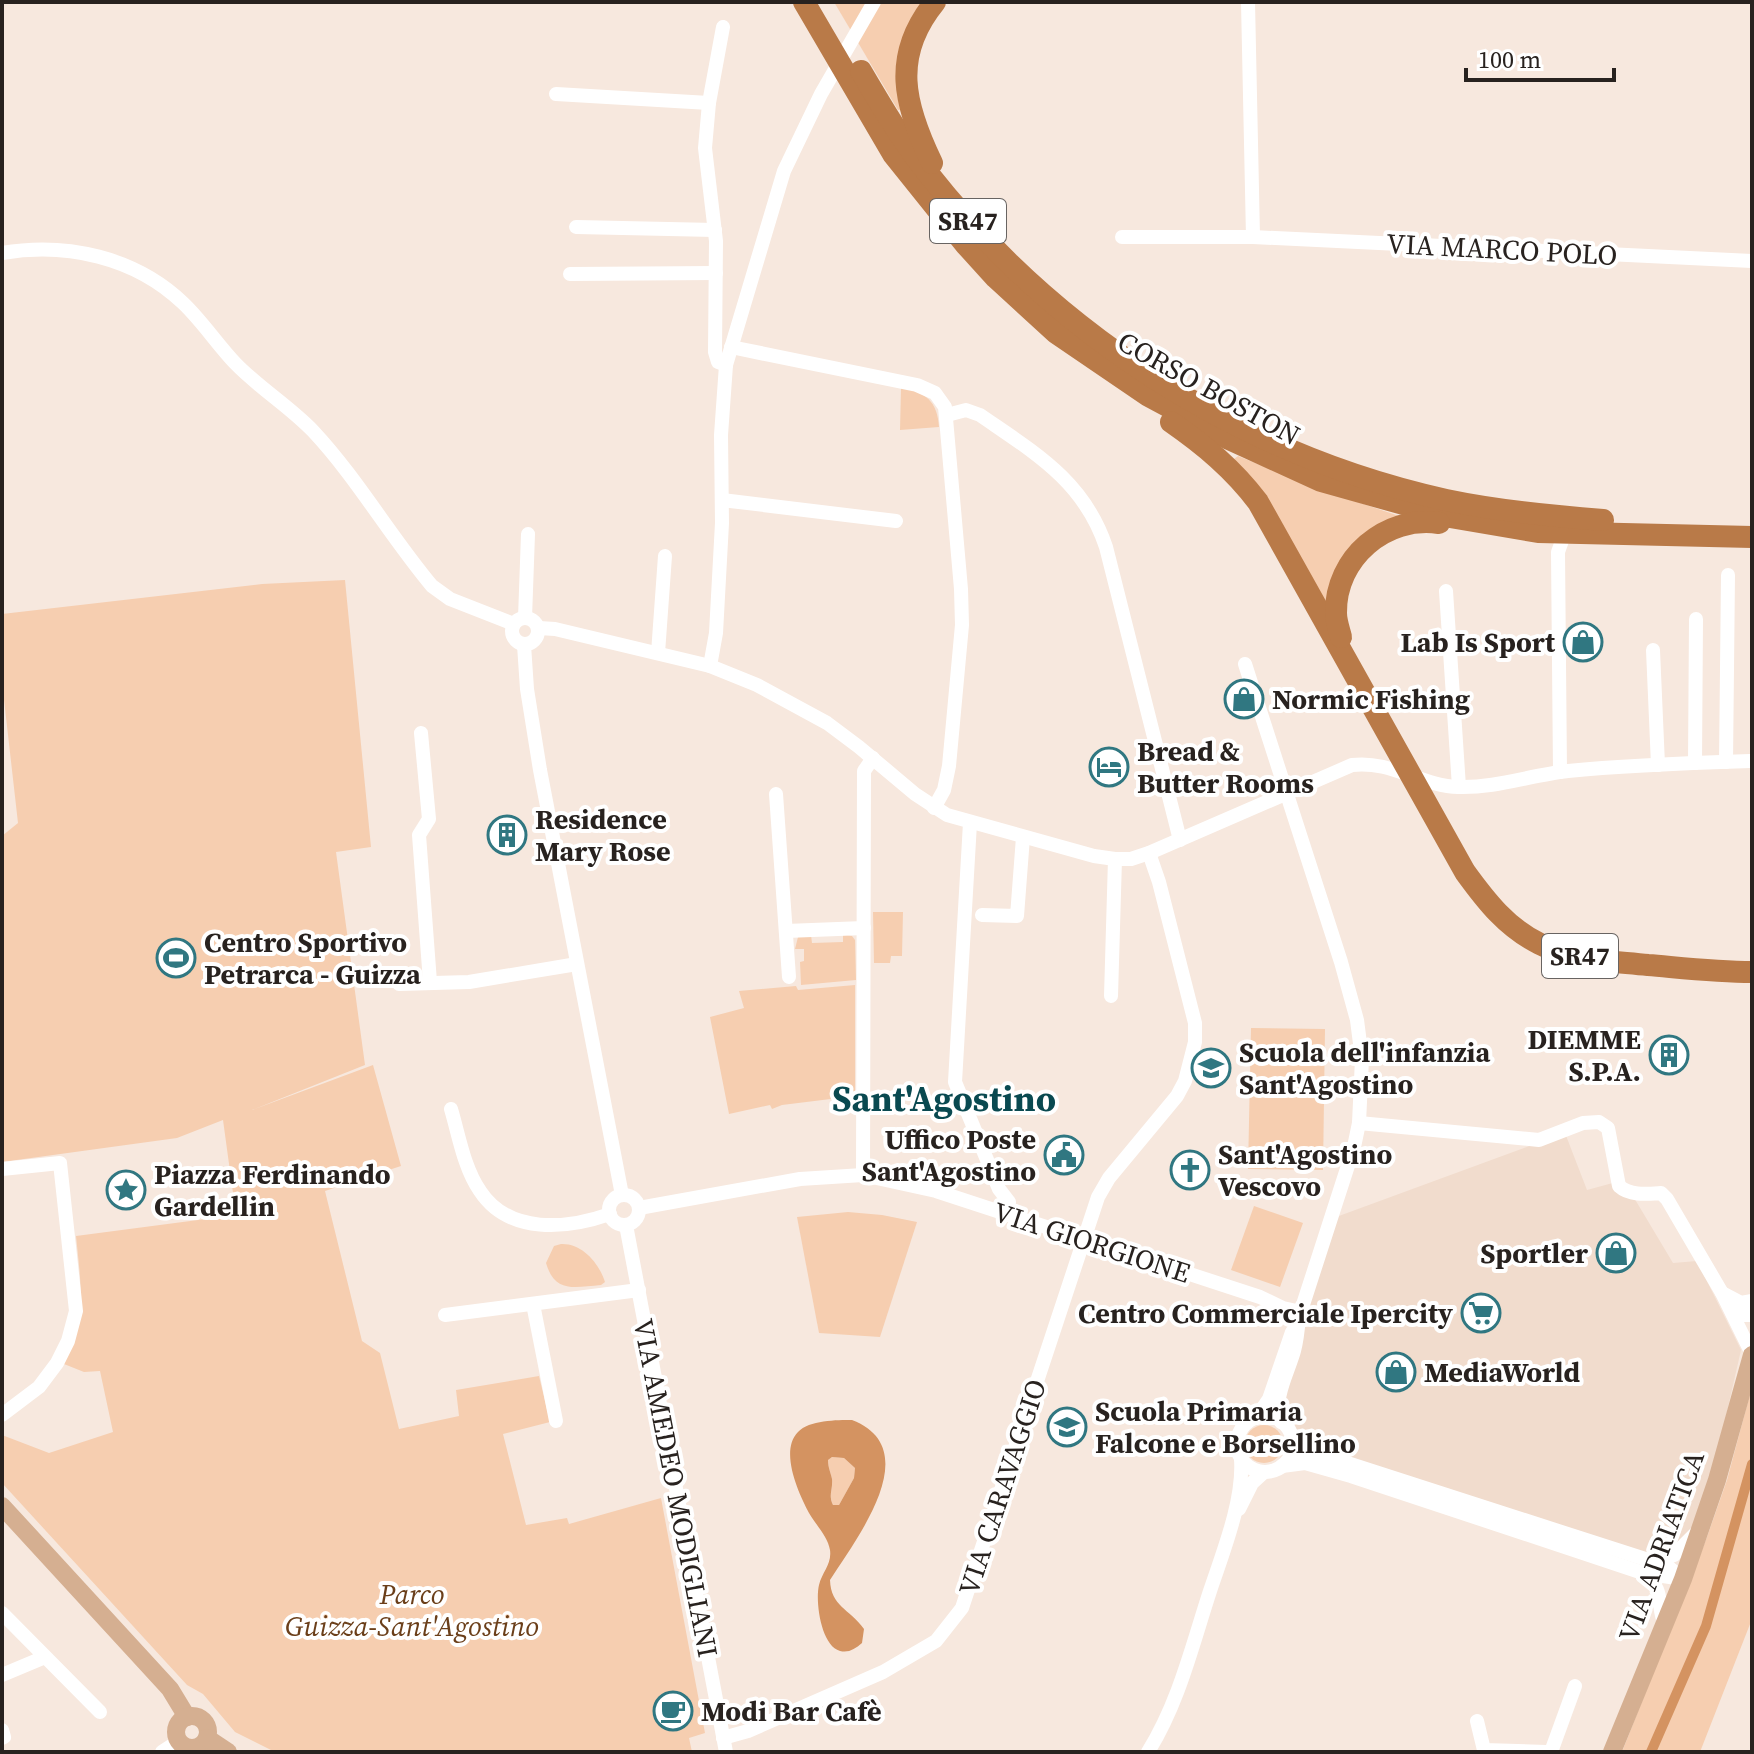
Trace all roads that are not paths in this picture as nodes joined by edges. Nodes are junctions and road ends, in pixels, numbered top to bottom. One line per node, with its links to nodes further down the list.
1 (804, 2): 18 (highway, CORSO BOSTON / SR47)
2 (821, 2): 9 (highway, CORSO BOSTON / SR47)
3 (874, 2): 19 (street)
4 (935, 2): 9 (highway)
5 (1248, 2): 13 (street)
6 (723, 27): 8 (street)
7 (556, 94): 8 (street)
8 (709, 103): 11 (street)
9 (952, 203): 23 (highway, CORSO BOSTON / SR47)
10 (576, 227): 11 (street)
11 (715, 230): 16 (street)
12 (1122, 237): 13 (street, VIA MARCO POLO)
13 (1253, 237): 15 (street, VIA MARCO POLO)
14 (2, 253): 33 (street)
15 (1752, 261)
16 (716, 273): 17 (street); 20 (street)
17 (570, 274)
18 (1056, 333): 23 (highway, CORSO BOSTON / SR47); 38 (highway, SR47)
19 (731, 347): 20 (street); 21 (street)
20 (726, 365): 22 (street)
21 (947, 415): 51 (street); 54 (street)
22 (722, 500): 24 (street); 40 (street)
23 (1510, 520): 25 (highway, CORSO BOSTON / SR47); 28 (highway, CORSO BOSTON / SR47); 38 (highway, SR47)
24 (896, 521)
25 (1752, 522)
26 (1567, 527): 47 (street)
27 (528, 534): 33 (street)
28 (1752, 537)
29 (665, 556): 37 (street)
30 (1728, 575): 44 (street)
31 (1446, 591): 48 (street)
32 (1696, 619): 45 (street)
33 (519, 621): 34 (street); 35 (street)
34 (539, 628): 35 (street); 37 (street)
35 (524, 645): 60 (street)
36 (1653, 650): 46 (street)
37 (658, 653): 40 (street)
38 (1346, 658): 61 (highway, SR47)
39 (1245, 664): 49 (street)
40 (710, 666): 42 (street)
41 (421, 733): 65 (street)
42 (873, 758): 51 (street); 58 (street)
43 (1752, 761): 44 (street)
44 (1726, 762): 45 (street)
45 (1695, 763): 46 (street)
46 (1658, 765): 47 (street)
47 (1560, 772): 48 (street)
48 (1459, 787): 49 (street)
49 (1286, 793): 54 (street); 69 (street)
50 (776, 794): 59 (street)
51 (934, 808): 52 (street)
52 (970, 823): 53 (street); 75 (street)
53 (1023, 837): 56 (street); 57 (street)
54 (1180, 840): 55 (street)
55 (1149, 853): 56 (street); 77 (street, VIA CARAVAGGIO)
56 (1115, 859): 67 (street)
57 (982, 915)
58 (864, 928): 59 (street); 71 (street)
59 (786, 931): 63 (street)
60 (577, 964): 65 (street); 72 (street)
61 (1725, 972): 62 (highway, SR47); 64 (highway, SR47)
62 (1752, 972)
63 (789, 977)
64 (1752, 980)
65 (430, 982): 66 (street)
66 (399, 984)
67 (1111, 996)
68 (451, 1109): 74 (street)
69 (1359, 1123): 78 (street); 80 (street)
70 (2, 1169): 89 (street)
71 (863, 1175): 73 (street, VIA GIORGIONE); 75 (street, VIA GIORGIONE)
72 (622, 1195): 73 (street); 74 (street)
73 (639, 1208): 76 (street)
74 (610, 1214): 76 (street)
75 (1007, 1215): 77 (street, VIA GIORGIONE)
76 (626, 1225): 79 (street, VIA AMEDEO MODIGLIANI)
77 (1083, 1240): 82 (street, VIA GIORGIONE); 115 (street, VIA CARAVAGGIO)
78 (1308, 1289): 82 (street); 87 (street)
79 (639, 1290): 83 (street); 115 (street, VIA AMEDEO MODIGLIANI)
80 (1722, 1293): 81 (street); 84 (street)
81 (1752, 1301)
82 (1284, 1303): 87 (street); 87 (street, VIA GIORGIONE)
83 (533, 1304): 85 (street); 91 (street)
84 (1732, 1312): 86 (street); 88 (street)
85 (445, 1315)
86 (1752, 1315)
87 (1299, 1316): 90 (street); 92 (street)
88 (1752, 1354): 99 (main road, VIA ADRIATICA)
89 (2, 1415)
90 (1256, 1418): 92 (street); 94 (street)
91 (556, 1421)
92 (1281, 1422): 93 (street)
93 (1292, 1439): 95 (street); 100 (street)
94 (1241, 1459): 96 (street); 98 (street)
95 (1282, 1466): 96 (street); 101 (street)
96 (1264, 1472): 98 (street)
97 (2, 1506): 109 (main road)
98 (1234, 1515): 118 (street)
99 (1701, 1528): 100 (street); 102 (main road, VIA ADRIATICA)
100 (1656, 1562): 102 (street)
101 (1643, 1573): 102 (street); 104 (street)
102 (1683, 1579): 104 (main road, VIA ADRIATICA)
103 (2, 1613): 105 (street)
104 (1665, 1625): 120 (main road, VIA ADRIATICA)
105 (45, 1657): 106 (street); 108 (street)
106 (2, 1675)
107 (1575, 1686): 119 (street)
108 (100, 1712)
109 (187, 1717): 113 (main road); 114 (main road)
110 (1477, 1721): 119 (street)
111 (2, 1730): 112 (street)
112 (2, 1738)
113 (207, 1738): 114 (main road); 117 (main road)
114 (179, 1741): 116 (street)
115 (724, 1745)
116 (162, 1752)
117 (228, 1752)
118 (1148, 1752)
119 (1548, 1752)
120 (1612, 1752)

